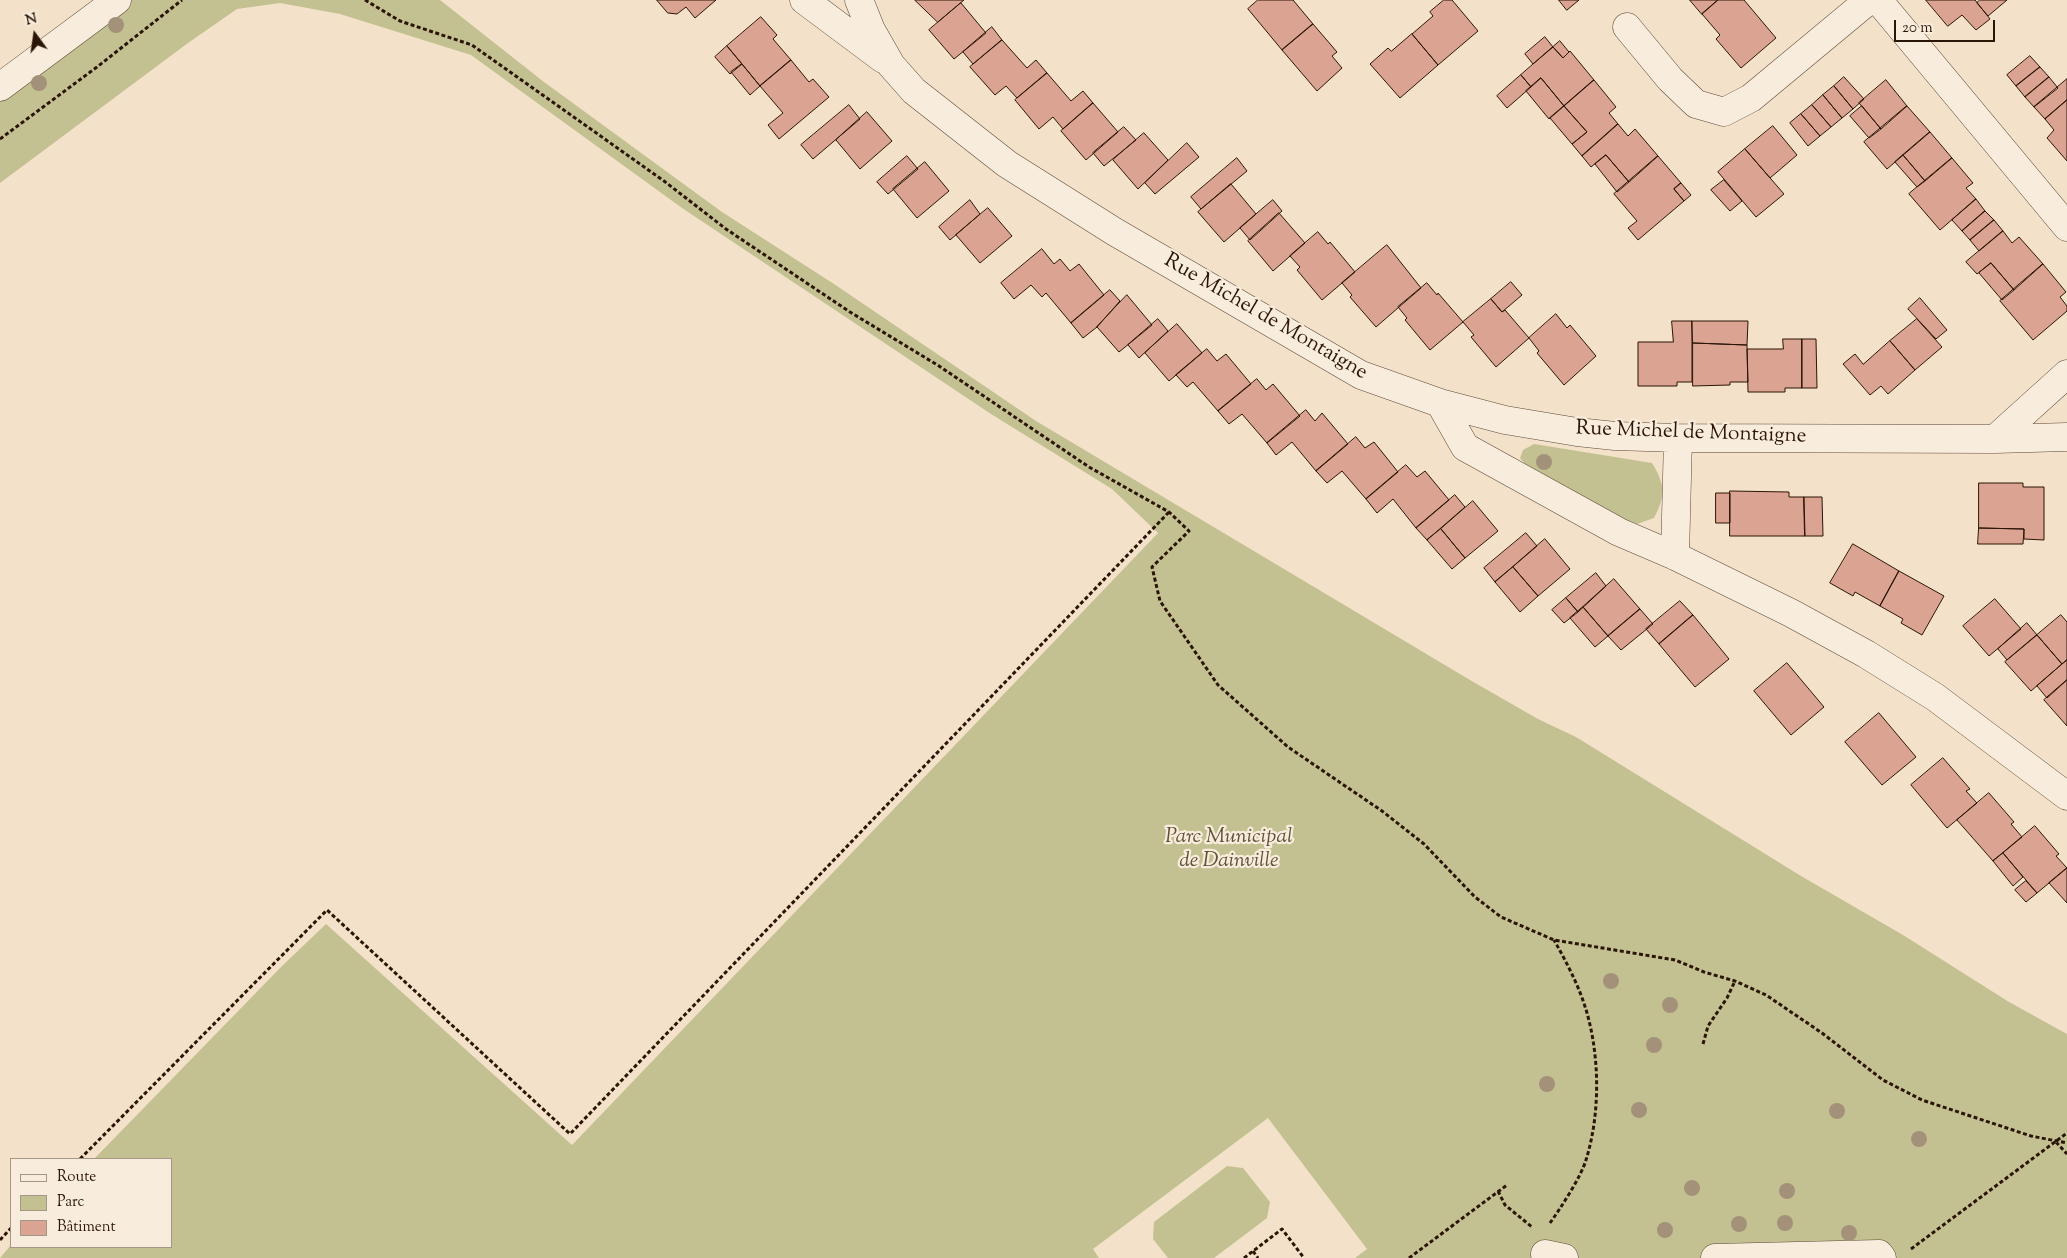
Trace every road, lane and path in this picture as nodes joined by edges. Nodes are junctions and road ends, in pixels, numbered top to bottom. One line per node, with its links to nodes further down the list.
1 (182, 0): 11 (path)
2 (365, 0): 18 (path)
3 (804, 0): 9 (street)
4 (859, 0): 9 (street, Rue Michel de Montaigne)
5 (1869, 0): 8 (street)
6 (1878, 0): 12 (street)
7 (110, 6): 10 (street)
8 (1627, 27)
9 (891, 64): 14 (street, Rue Michel de Montaigne)
10 (0, 87)
11 (0, 139)
12 (2067, 227)
13 (2067, 374): 17 (street)
14 (1440, 403): 16 (street, Rue Michel de Montaigne); 19 (street)
15 (2067, 437): 17 (street, Rue Michel de Montaigne)
16 (1678, 438): 17 (street, Rue Michel de Montaigne); 19 (street)
17 (1995, 439)
18 (1169, 512): 21 (path); 28 (path)
19 (1675, 556): 20 (street)
20 (2067, 796)
21 (1554, 940): 22 (path); 33 (path)
22 (1735, 981): 23 (path); 25 (path)
23 (1703, 1044)
24 (2067, 1133): 25 (path)
25 (2055, 1142): 26 (path); 27 (path); 35 (path)
26 (2067, 1143)
27 (2067, 1154)
28 (81, 1158)
29 (1507, 1185): 30 (path)
30 (1498, 1191): 33 (path); 39 (path)
31 (10, 1229): 32 (path)
32 (0, 1240)
33 (1548, 1243)
34 (1253, 1251): 36 (path); 37 (path); 38 (path)
35 (1895, 1255): 40 (street)
36 (1244, 1258)
37 (1258, 1258)
38 (1304, 1258)
39 (1409, 1258)
40 (1715, 1258)

